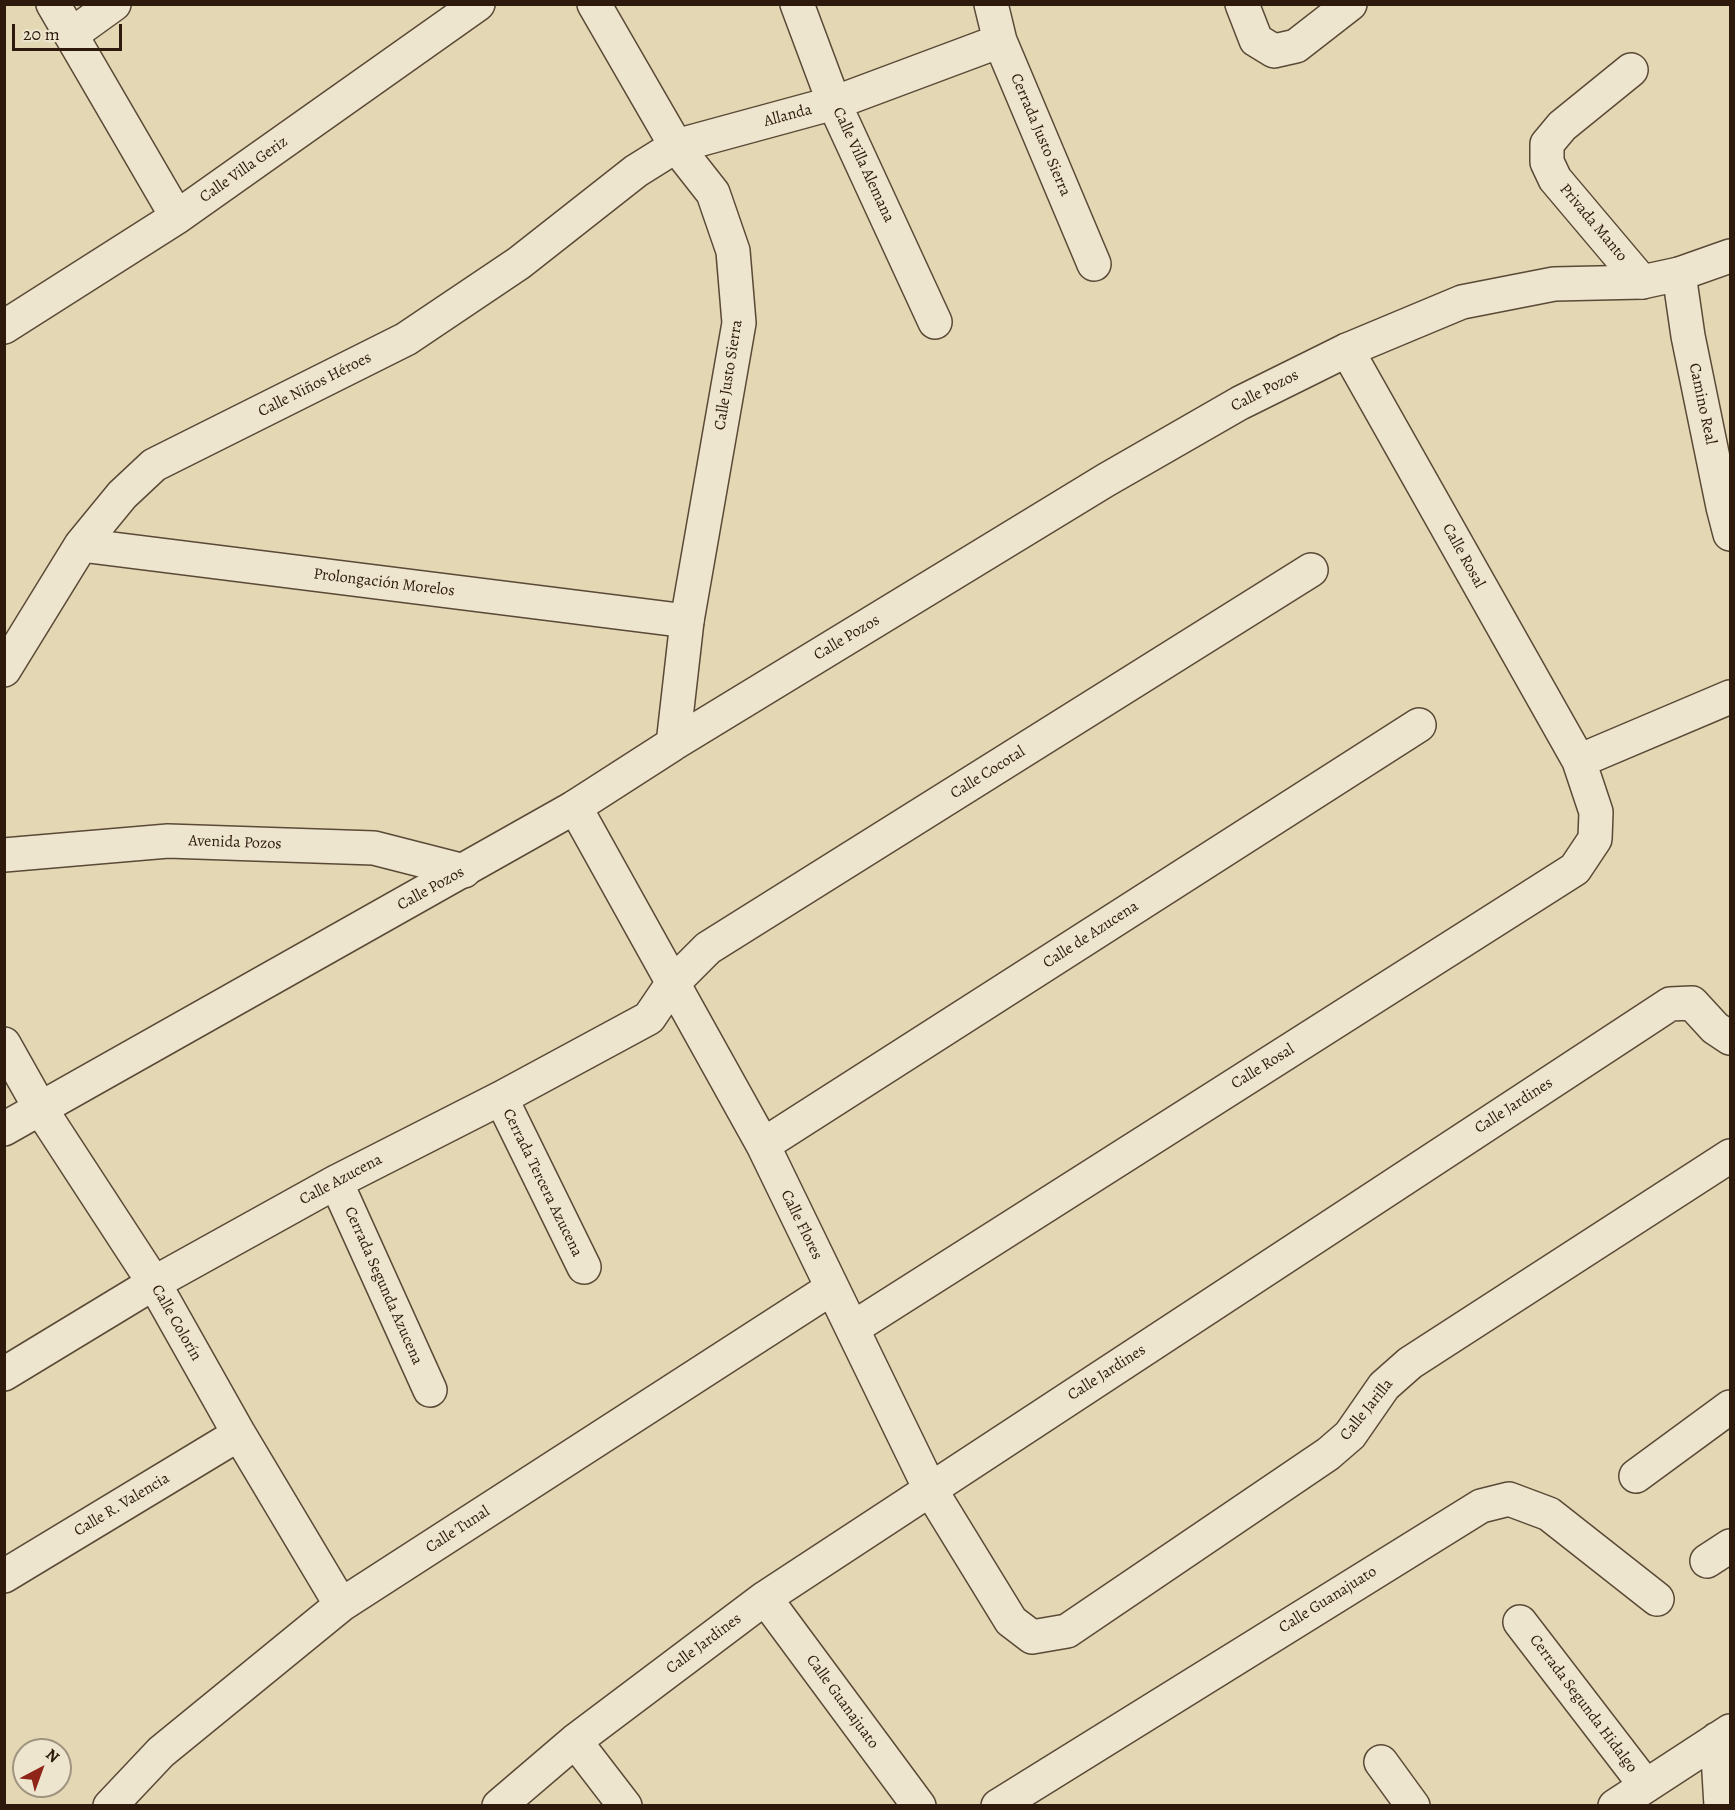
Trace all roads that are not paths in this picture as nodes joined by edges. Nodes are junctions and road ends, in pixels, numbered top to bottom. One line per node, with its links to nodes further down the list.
1 (53, 4): 9 (street)
2 (114, 4): 9 (street)
3 (478, 4): 14 (street, Calle Villa Geriz)
4 (594, 4): 13 (street, Calle Justo Sierra)
5 (797, 4): 12 (street, Calle Villa Alemana)
6 (991, 4): 10 (street, Cerrada Justo Sierra)
7 (1242, 4): 8 (street)
8 (1350, 4)
9 (71, 34): 14 (street)
10 (1000, 41): 12 (street, Allanda); 16 (street, Cerrada Justo Sierra)
11 (1631, 70): 18 (street, Privada Manto)
12 (834, 103): 13 (street, Allanda); 19 (street, Calle Villa Alemana)
13 (676, 146): 23 (street, Calle Niños Héroes); 25 (street, Calle Justo Sierra)
14 (177, 217): 20 (street, Calle Villa Geriz)
15 (1731, 256): 17 (street, Calle Pozos)
16 (1094, 264)
17 (1679, 274): 18 (street, Calle Pozos); 22 (street, Camino Real)
18 (1642, 282): 21 (street, Calle Pozos)
19 (935, 322)
20 (4, 327)
21 (1347, 350): 29 (street, Calle Pozos); 30 (street, Calle Rosal)
22 (1728, 515)
23 (81, 545): 25 (street, Prolongación Morelos); 26 (street, Calle Niños Héroes)
24 (1311, 570): 34 (street, Calle Cocotal)
25 (687, 621): 29 (street, Calle Justo Sierra)
26 (4, 670)
27 (1731, 698): 30 (street)
28 (1419, 725): 40 (street, Calle de Azucena)
29 (672, 744): 31 (street, Calle Pozos)
30 (1579, 761): 46 (street, Calle Rosal)
31 (575, 807): 33 (street, Calle Pozos); 34 (street, Calle Flores)
32 (6, 850): 33 (street, Avenida Pozos)
33 (464, 871): 38 (street, Calle Pozos)
34 (672, 984): 37 (street, Calle Azucena); 40 (street, Calle Flores)
35 (1731, 1038): 52 (street, Calle Jardines)
36 (4, 1044): 38 (street, Calle Colorín)
37 (501, 1098): 42 (street, Calle Azucena); 43 (street, Cerrada Tercera Azucena)
38 (40, 1107): 39 (street, Calle Pozos); 44 (street, Calle Colorín)
39 (4, 1129)
40 (762, 1145): 45 (street, Calle Flores)
41 (1731, 1156): 58 (street, Calle Jarilla)
42 (336, 1182): 44 (street, Calle Azucena); 48 (street, Cerrada Segunda Azucena)
43 (584, 1267)
44 (154, 1283): 47 (street, Calle Azucena); 50 (street, Calle Colorín)
45 (832, 1288): 46 (street, Calle Flores); 56 (street, Calle Tunal)
46 (853, 1328): 52 (street, Calle Flores)
47 (4, 1374)
48 (430, 1390)
49 (1731, 1407): 51 (street)
50 (239, 1434): 53 (street, Calle R. Valencia); 56 (street, Calle Colorín)
51 (1636, 1476)
52 (930, 1489): 54 (street, Calle Jardines); 58 (street, Calle Flores)
53 (4, 1576)
54 (765, 1598): 60 (street, Calle Jardines); 66 (street, Calle Guanajuato)
55 (1657, 1599): 67 (street, Calle Guanajuato)
56 (341, 1605): 63 (street, Calle Tunal)
57 (1520, 1622): 62 (street, Cerrada Segunda Hidalgo)
58 (1032, 1637)
59 (1724, 1735): 62 (street); 70 (street)
60 (575, 1741): 64 (street, Calle Jardines); 65 (street)
61 (1381, 1762): 68 (street)
62 (1646, 1786): 69 (street)
63 (110, 1806)
64 (499, 1806)
65 (625, 1806)
66 (919, 1806)
67 (998, 1806)
68 (1413, 1806)
69 (1615, 1806)
70 (1721, 1806)

